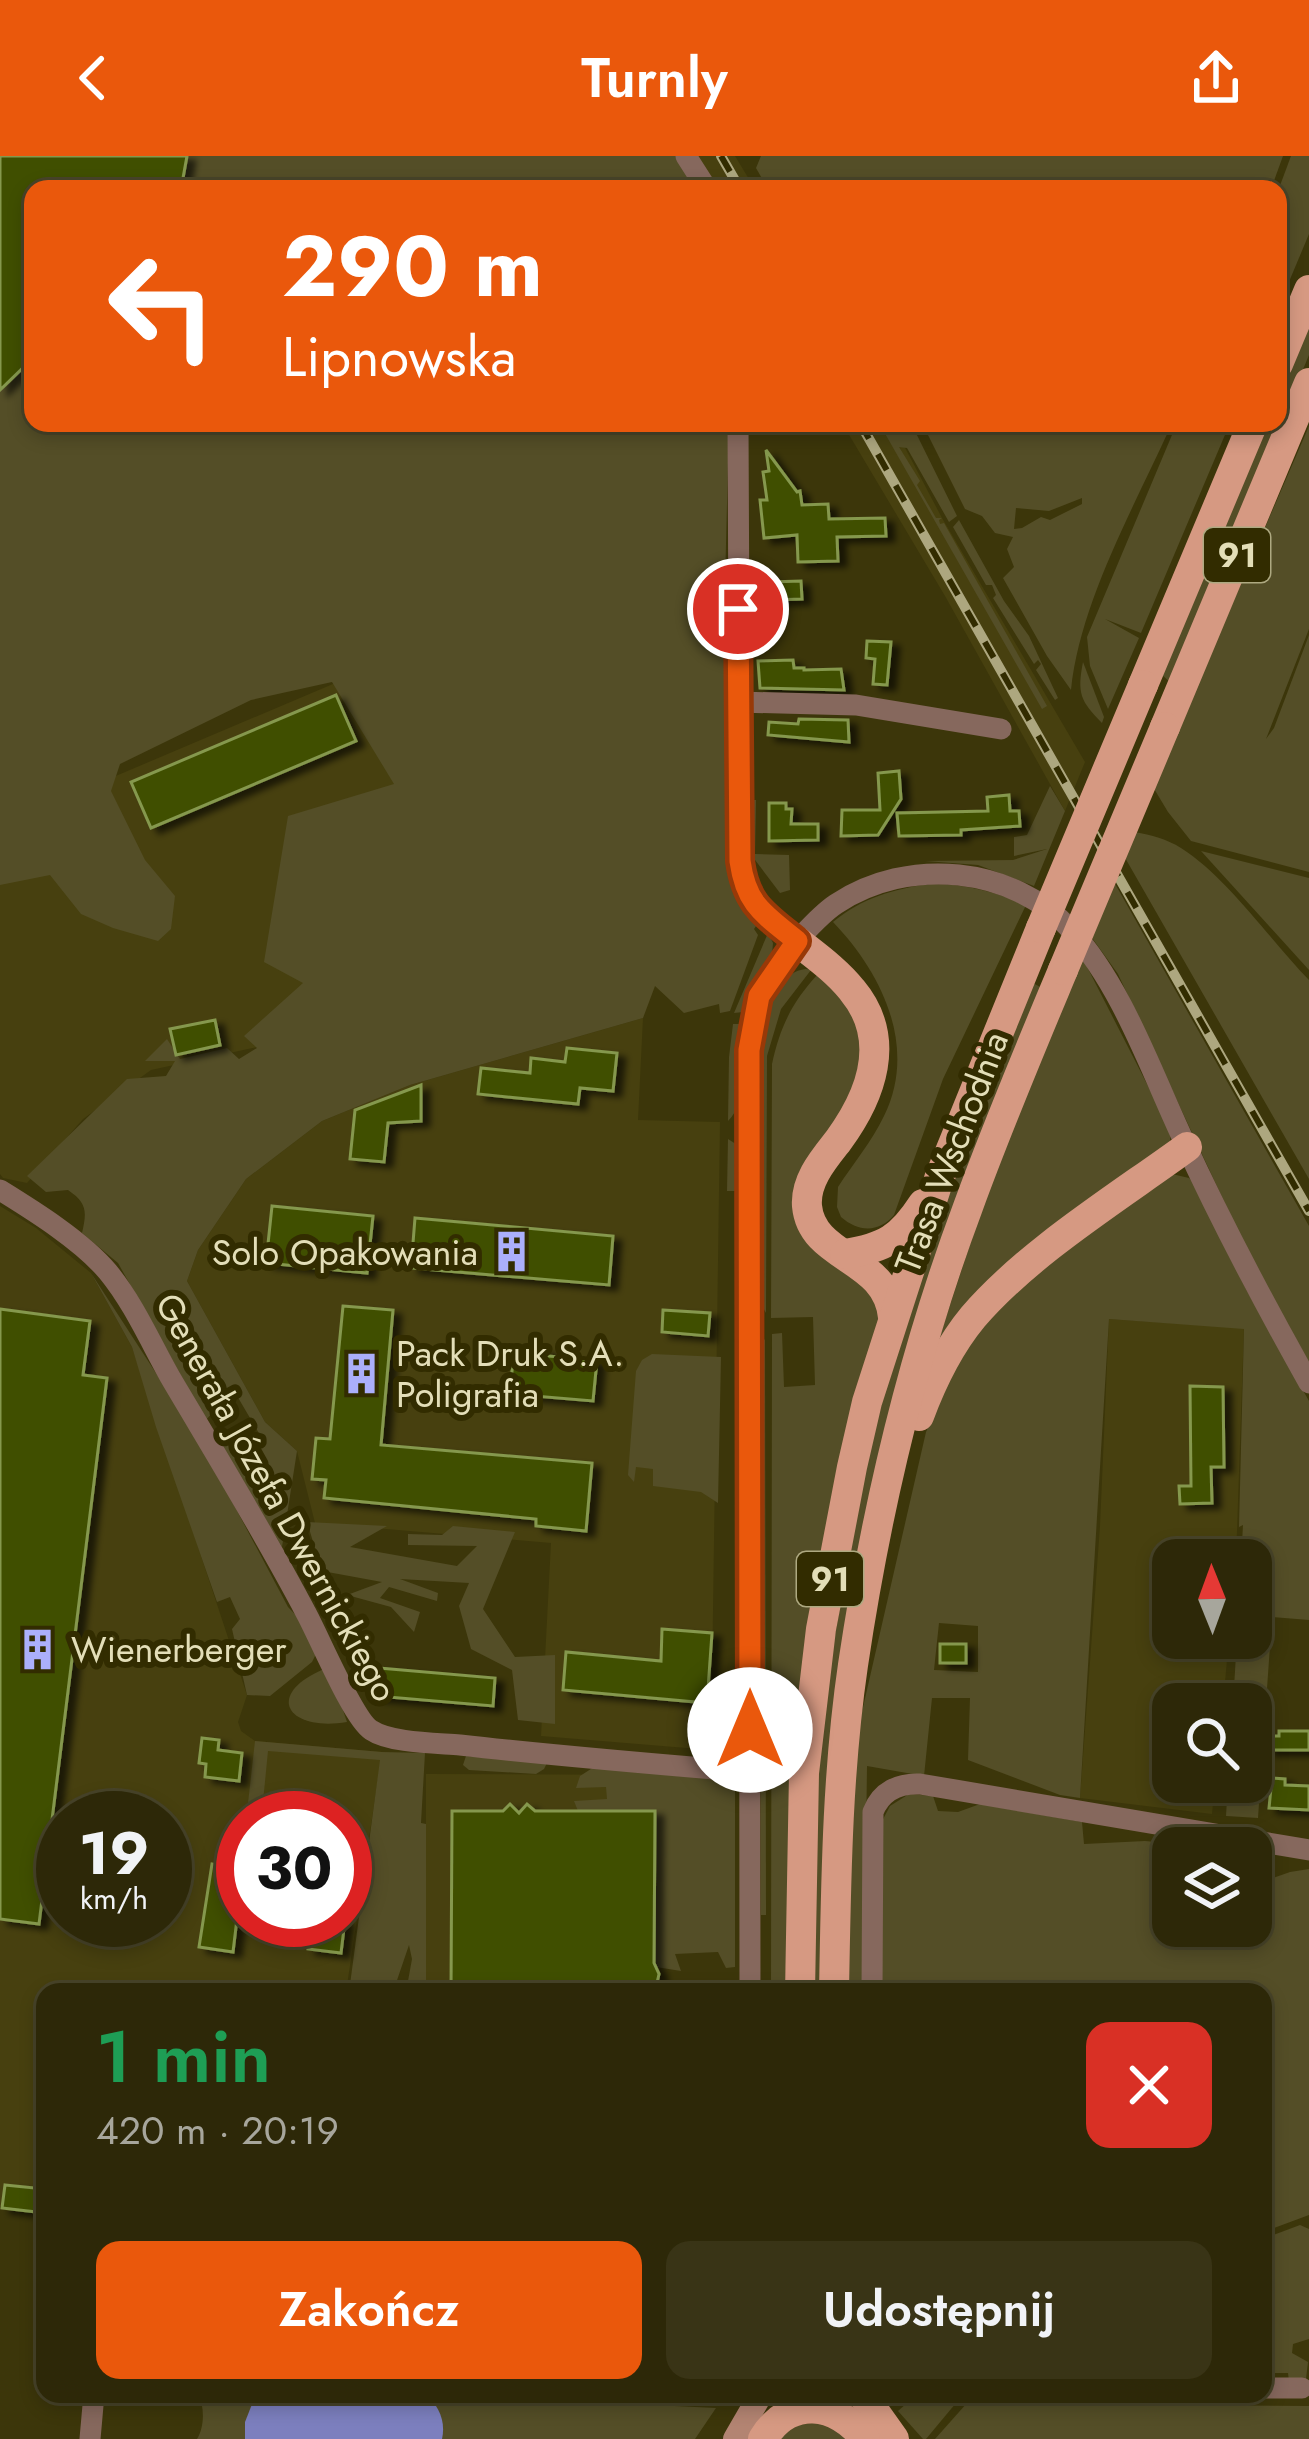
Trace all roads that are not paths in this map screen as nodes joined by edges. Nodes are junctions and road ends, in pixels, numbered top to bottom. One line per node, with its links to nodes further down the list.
1 (1309, 290): 2 (main road)
2 (1287, 343)
3 (1309, 383): 15 (main road, Trasa Wschodnia / 91, bridge)
4 (738, 432): 6 (street)
5 (1249, 432): 10 (main road, Trasa Wschodnia / 91, bridge)
6 (738, 702): 7 (street); 8 (street)
7 (1001, 729)
8 (797, 941): 9 (street); 12 (main road); 16 (street)
9 (1186, 1147): 14 (street); 15 (main road)
10 (939, 1179): 12 (main road); 13 (main road, Trasa Wschodnia / 91)
11 (0, 1190): 16 (street, Generała Józefa Dwernickiego)
12 (845, 1254): 13 (main road)
13 (893, 1317): 19 (main road, Trasa Wschodnia / 91)
14 (1309, 1383)
15 (887, 1480): 20 (main road, Trasa Wschodnia / 91)
16 (750, 1772): 18 (street)
17 (1309, 1850): 21 (street)
18 (750, 1983)
19 (800, 1983)
20 (834, 1983)
21 (872, 1983)
22 (1272, 2388): 23 (street)
23 (1302, 2389)
24 (93, 2403): 30 (street)
25 (756, 2403): 31 (main road)
26 (836, 2403): 29 (main road)
27 (845, 2403): 33 (main road)
28 (847, 2403): 34 (main road)
29 (793, 2404): 32 (main road)
30 (90, 2439)
31 (735, 2439)
32 (763, 2439)
33 (865, 2439)
34 (894, 2439)

